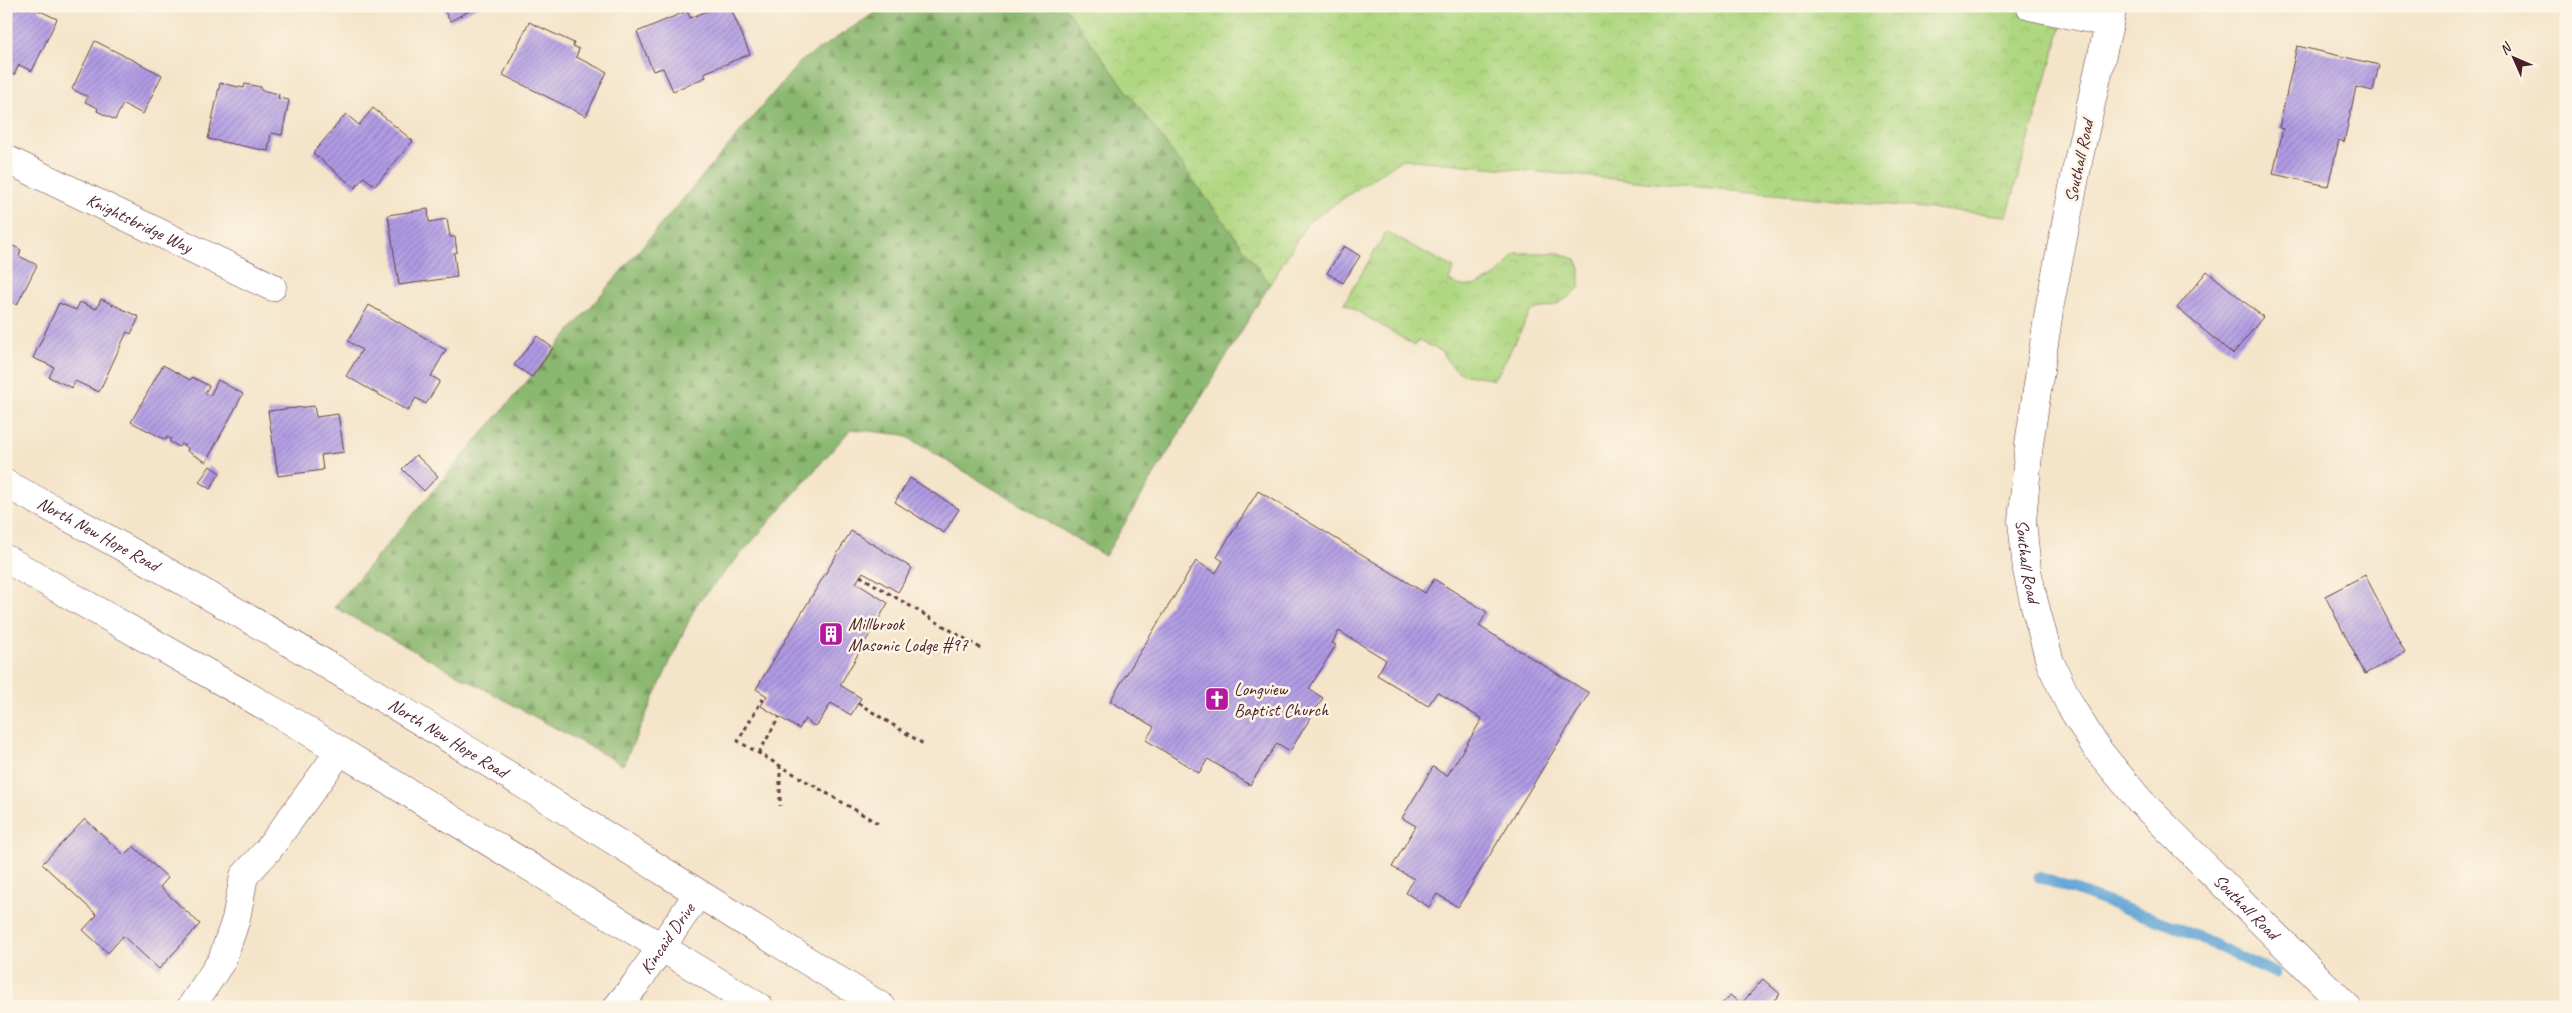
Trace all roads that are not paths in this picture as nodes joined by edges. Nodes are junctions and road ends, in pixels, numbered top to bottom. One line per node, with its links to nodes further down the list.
1 (2030, 6): 2 (main road)
2 (2111, 15): 14 (main road, Southall Road)
3 (6, 159): 4 (main road, Knightsbridge Way)
4 (272, 287)
5 (6, 484): 8 (main road, North New Hope Road)
6 (6, 559): 7 (main road)
7 (340, 751): 9 (main road); 10 (main road)
8 (698, 894): 9 (main road, Kincaid Drive); 13 (main road, North New Hope Road)
9 (662, 948): 11 (main road, Kincaid Drive); 12 (main road)
10 (191, 1007)
11 (617, 1007)
12 (759, 1007)
13 (882, 1007)
14 (2347, 1007)

